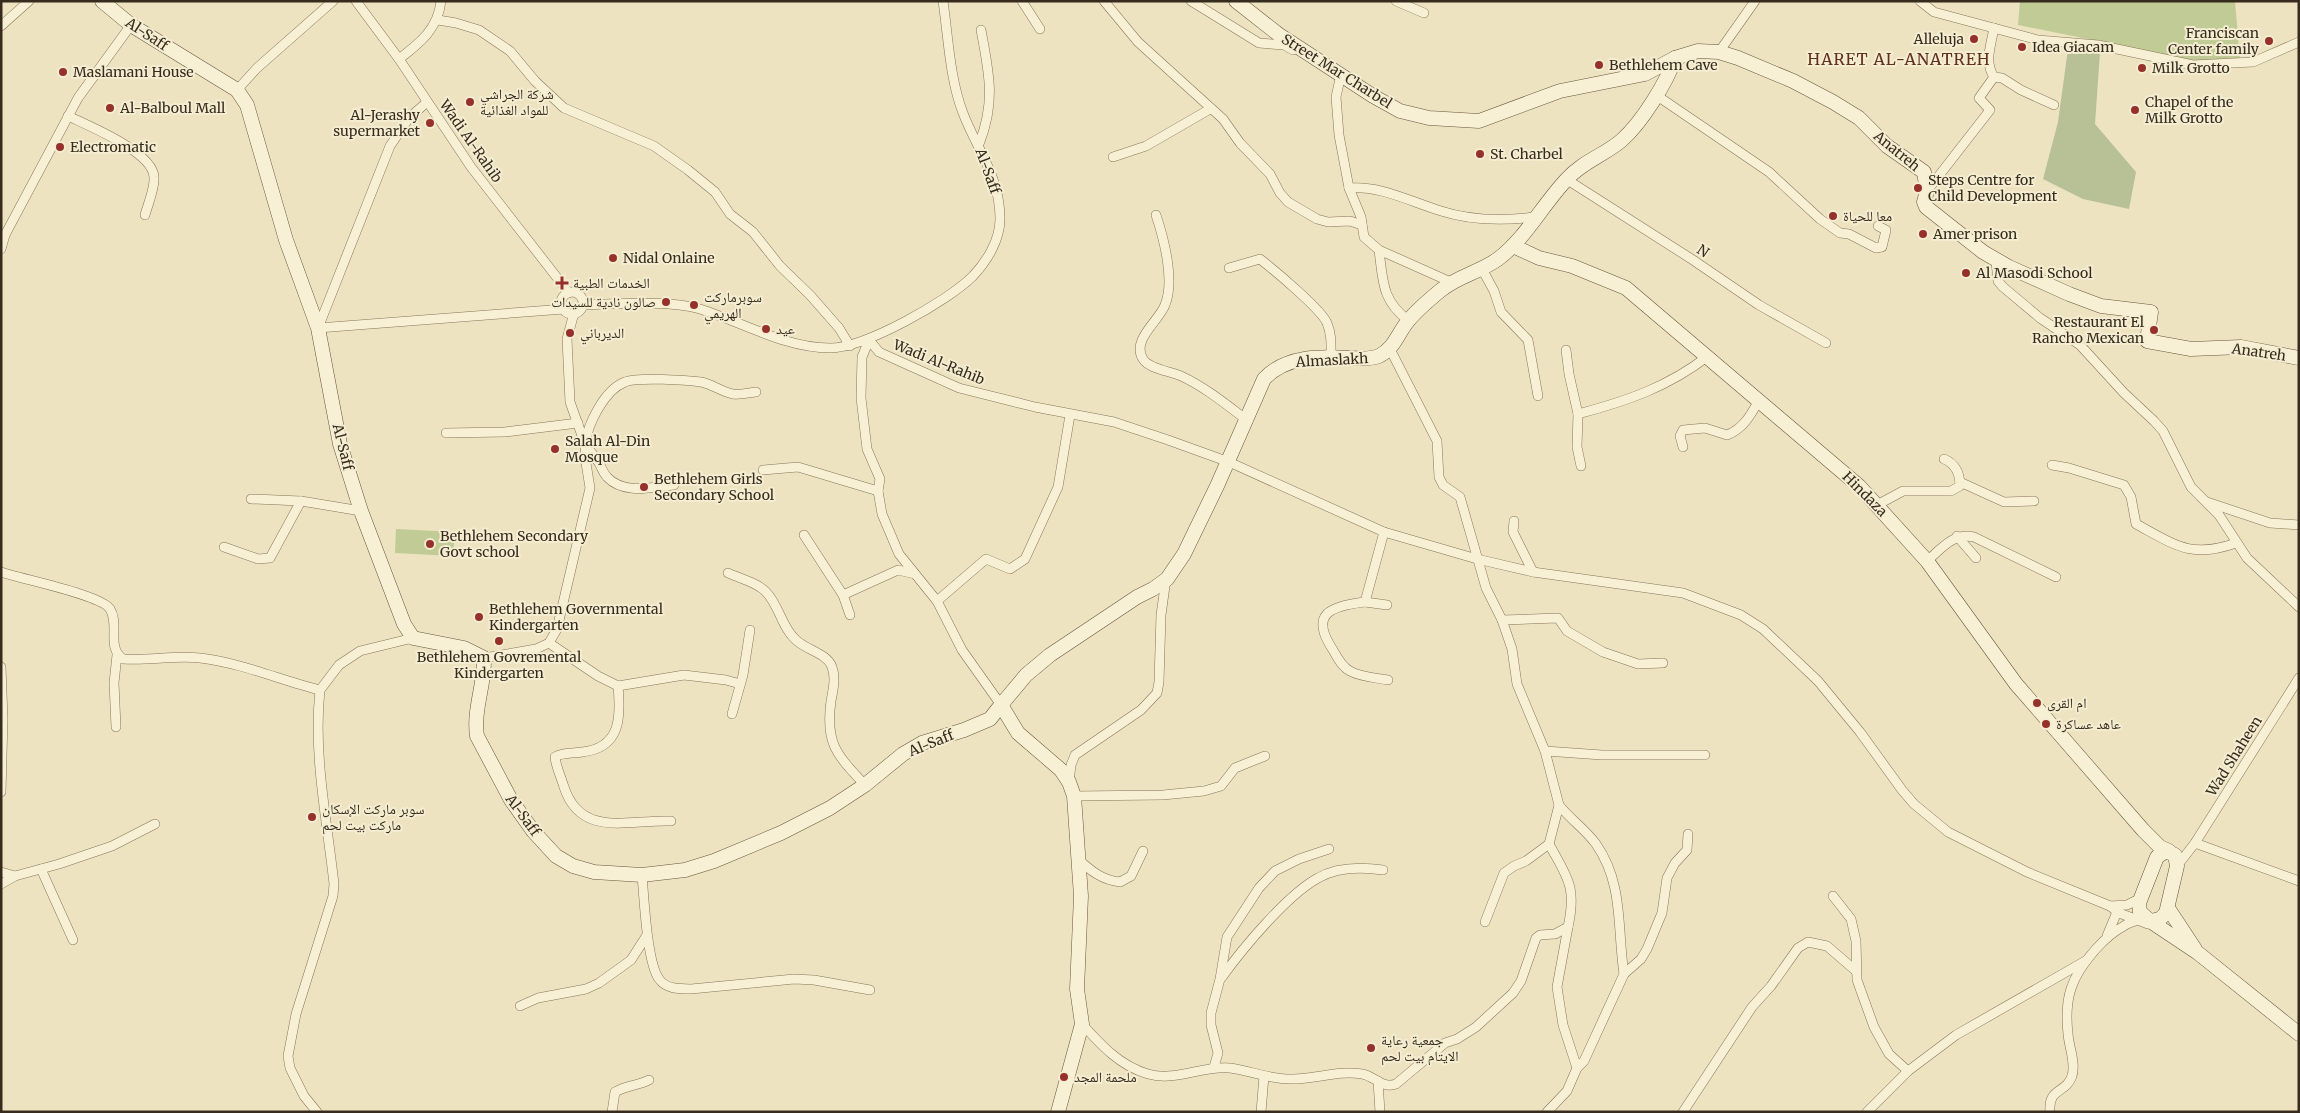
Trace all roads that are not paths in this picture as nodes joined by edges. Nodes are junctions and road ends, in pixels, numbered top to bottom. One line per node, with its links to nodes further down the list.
1 (29, 1): 17 (street)
2 (102, 1): 16 (street, Al-Saff)
3 (333, 1): 28 (street)
4 (356, 1): 24 (street, Wadi Al-Rahib)
5 (441, 1): 15 (street)
6 (943, 1): 34 (street, Al-Saff)
7 (1022, 1): 19 (street)
8 (1104, 1): 32 (street)
9 (1191, 1): 25 (street)
10 (1236, 1): 25 (street, Street Mar Charbel)
11 (1396, 1): 14 (street)
12 (1755, 1): 22 (street)
13 (1920, 1): 18 (street)
14 (1424, 13)
15 (438, 20): 24 (street); 59 (street)
16 (131, 25): 28 (street, Al-Saff); 33 (street)
17 (1, 26)
18 (1994, 28): 21 (street); 27 (street)
19 (1040, 29)
20 (982, 30): 34 (street)
21 (2299, 42)
22 (1719, 52): 23 (street, Anatreh); 38 (street, Anatreh)
23 (1676, 58): 26 (street, Street Mar Charbel); 29 (street)
24 (398, 59): 30 (street, Wadi Al-Rahib)
25 (1318, 59): 26 (street, Street Mar Charbel)
26 (1341, 74): 37 (street)
27 (1994, 77): 31 (street); 38 (street)
28 (237, 90): 56 (street, Al-Saff)
29 (1656, 95): 36 (street); 43 (street)
30 (427, 102): 51 (street, Wadi Al-Rahib); 56 (street)
31 (2054, 105)
32 (1210, 109): 35 (street); 42 (street)
33 (68, 116): 39 (street); 45 (street)
34 (979, 144): 57 (street, Al-Saff)
35 (1113, 157)
36 (1566, 179): 41 (street); 58 (street, N)
37 (1349, 188): 41 (street); 42 (street)
38 (1928, 191): 47 (street, Anatreh)
39 (145, 215)
40 (1156, 215): 70 (street)
41 (1535, 218): 44 (street)
42 (1362, 225): 46 (street)
43 (1878, 226)
44 (1513, 246): 49 (street); 62 (street, Hindaza)
45 (1, 249)
46 (1380, 250): 50 (street); 55 (street)
47 (1996, 261): 64 (street, Anatreh); 86 (street)
48 (1229, 268): 63 (street)
49 (1482, 269): 50 (street); 66 (street)
50 (1453, 283): 55 (street)
51 (569, 293): 52 (street, Wadi Al-Rahib); 53 (street)
52 (583, 304): 54 (street); 59 (street)
53 (564, 309): 54 (street); 56 (street)
54 (574, 314): 71 (street)
55 (1408, 321): 60 (street)
56 (318, 328): 88 (street, Al-Saff)
57 (869, 340): 59 (street); 69 (street, Wadi Al-Rahib); 82 (street)
58 (1826, 343)
59 (850, 346)
60 (1390, 349): 63 (street, Almaslakh); 98 (street)
61 (1566, 350): 68 (street)
62 (1708, 356): 67 (street, Hindaza); 68 (street)
63 (1331, 358): 70 (street, Almaslakh)
64 (2299, 358)
65 (756, 392): 73 (street)
66 (1538, 396)
67 (1759, 400): 74 (street); 87 (street, Hindaza)
68 (1578, 414): 78 (street)
69 (1070, 415): 76 (street, Wadi Al-Rahib); 108 (street)
70 (1248, 421): 76 (street, Almaslakh)
71 (578, 423): 72 (street); 73 (street)
72 (446, 433)
73 (586, 444): 81 (street); 116 (street)
74 (1683, 447)
75 (1944, 459): 80 (street)
76 (1229, 462): 91 (street, Wadi Al-Rahib); 106 (street, Almaslakh)
77 (2052, 465): 94 (street)
78 (1581, 466)
79 (763, 470): 82 (street)
80 (1960, 482): 85 (street); 87 (street)
81 (674, 484)
82 (878, 491): 96 (street)
83 (250, 499): 84 (street)
84 (301, 501): 88 (street); 95 (street)
85 (2034, 501)
86 (2207, 502): 90 (street); 94 (street)
87 (1877, 505): 99 (street, Hindaza)
88 (360, 511): 115 (street, Al-Saff)
89 (1514, 521): 102 (street)
90 (2299, 525)
91 (1384, 532): 98 (street, Wadi Al-Rahib); 109 (street)
92 (804, 535): 107 (street)
93 (1957, 536): 97 (street); 99 (street); 105 (street)
94 (2236, 543): 111 (street)
95 (224, 548)
96 (899, 554): 100 (street); 104 (street)
97 (1976, 558)
98 (1477, 559): 102 (street, Wadi Al-Rahib); 113 (street)
99 (1927, 561): 139 (street, Hindaza)
100 (898, 570): 104 (street); 107 (street)
101 (1, 572): 117 (street)
102 (1533, 572): 159 (street, Wadi Al-Rahib)
103 (728, 574): 133 (street)
104 (917, 576): 108 (street)
105 (2056, 577)
106 (1166, 579): 126 (street, Almaslakh); 132 (street)
107 (843, 594): 112 (street)
108 (937, 600): 126 (street)
109 (1365, 602): 110 (street); 122 (street)
110 (1387, 605)
111 (2299, 607)
112 (850, 614)
113 (1502, 620): 119 (street); 129 (street)
114 (750, 630): 123 (street)
115 (413, 638): 118 (street); 125 (street)
116 (549, 643): 118 (street); 124 (street)
117 (118, 655): 125 (street); 128 (street)
118 (484, 658): 152 (street, Al-Saff)
119 (1663, 663)
120 (1, 667): 134 (street)
121 (2299, 678): 142 (street, Wad Shaheen)
122 (1388, 680)
123 (740, 684): 124 (street); 127 (street)
124 (618, 686): 137 (street)
125 (320, 690): 181 (street)
126 (1001, 705): 132 (street); 133 (street, Al-Saff)
127 (732, 714)
128 (116, 727)
129 (1545, 751): 131 (street); 136 (street)
130 (1265, 756): 135 (street)
131 (1705, 756)
132 (1069, 782): 135 (street)
133 (865, 785): 152 (street, Al-Saff)
134 (1, 792)
135 (1074, 796): 146 (street)
136 (1559, 805): 141 (street); 169 (street)
137 (672, 821)
138 (156, 824): 148 (street)
139 (2143, 830): 145 (street, Hindaza); 147 (street, Hindaza)
140 (1688, 834): 169 (street)
141 (1548, 844): 160 (street); 162 (street)
142 (2193, 845): 145 (street); 149 (street, Wad Shaheen); 154 (street)
143 (1329, 849): 170 (street)
144 (1143, 851): 146 (street)
145 (2169, 852): 147 (street); 149 (street)
146 (1078, 859): 173 (street)
147 (2154, 864): 157 (street)
148 (41, 869): 153 (street); 165 (street)
149 (2176, 869): 158 (street)
150 (1382, 870): 170 (street)
151 (1, 872): 153 (street)
152 (642, 875): 163 (street)
153 (15, 876): 155 (street)
154 (2299, 881)
155 (1, 884)
156 (1832, 896): 168 (street)
157 (2141, 898): 159 (street); 161 (street)
158 (2168, 906): 161 (street); 166 (street)
159 (2115, 908): 161 (street, Wadi Al-Rahib); 164 (street)
160 (1485, 922)
161 (2150, 923): 164 (street); 166 (street)
162 (1568, 927): 176 (street); 180 (street)
163 (648, 934): 171 (street); 172 (street)
164 (2107, 937): 167 (street)
165 (73, 940)
166 (2198, 953): 174 (street)
167 (2087, 960): 177 (street); 189 (street)
168 (1856, 970): 177 (street); 187 (street)
169 (1624, 974): 176 (street)
170 (1220, 979): 175 (street)
171 (870, 990)
172 (520, 1006)
173 (1082, 1024): 175 (street); 183 (street)
174 (2299, 1034)
175 (1214, 1067): 178 (street)
176 (1577, 1068): 186 (street)
177 (1908, 1071): 188 (street)
178 (1264, 1076): 180 (street); 184 (street)
179 (649, 1080): 182 (street)
180 (1378, 1081): 185 (street)
181 (317, 1112)
182 (612, 1112)
183 (1058, 1112)
184 (1262, 1112)
185 (1380, 1112)
186 (1546, 1112)
187 (1683, 1112)
188 (1867, 1112)
189 (2050, 1112)

